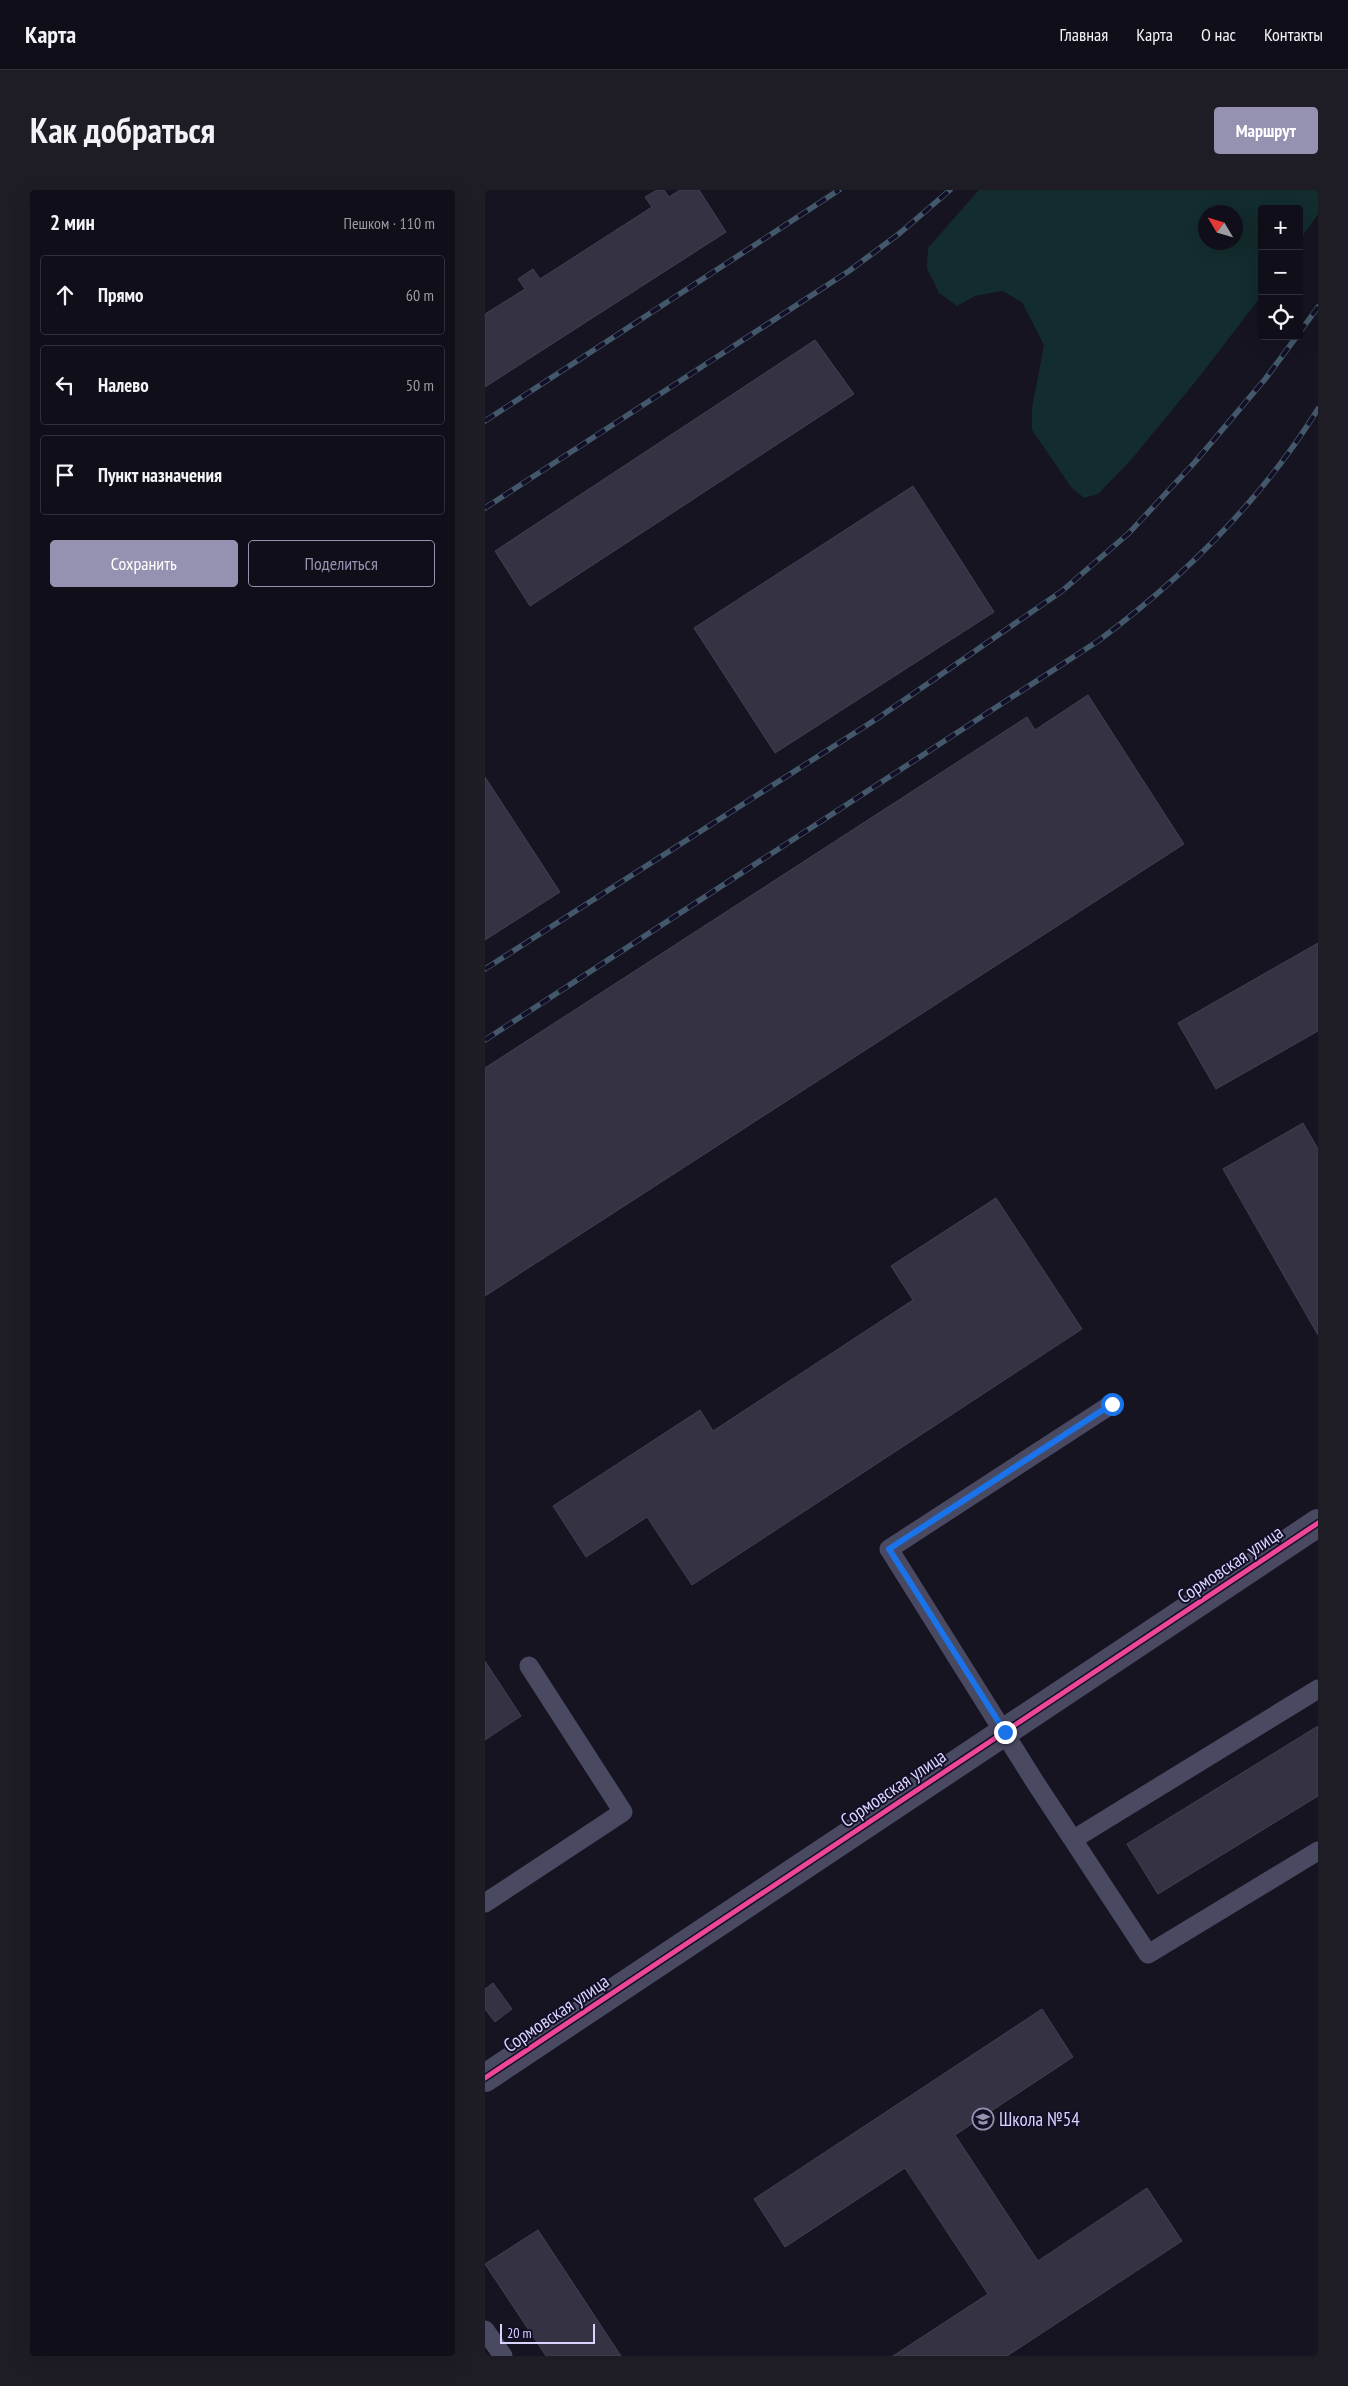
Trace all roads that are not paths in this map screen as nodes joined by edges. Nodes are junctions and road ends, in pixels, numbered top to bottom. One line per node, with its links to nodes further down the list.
1 (1112, 1404): 5 (lane)
2 (1318, 1523): 5 (street, Сормовская улица)
3 (529, 1666): 8 (lane)
4 (1318, 1689): 6 (lane)
5 (1005, 1732): 6 (lane); 9 (street, Сормовская улица)
6 (1074, 1839): 7 (lane)
7 (1318, 1851)
8 (485, 1904)
9 (485, 2078)
10 (485, 2330): 11 (lane)
11 (503, 2356)

